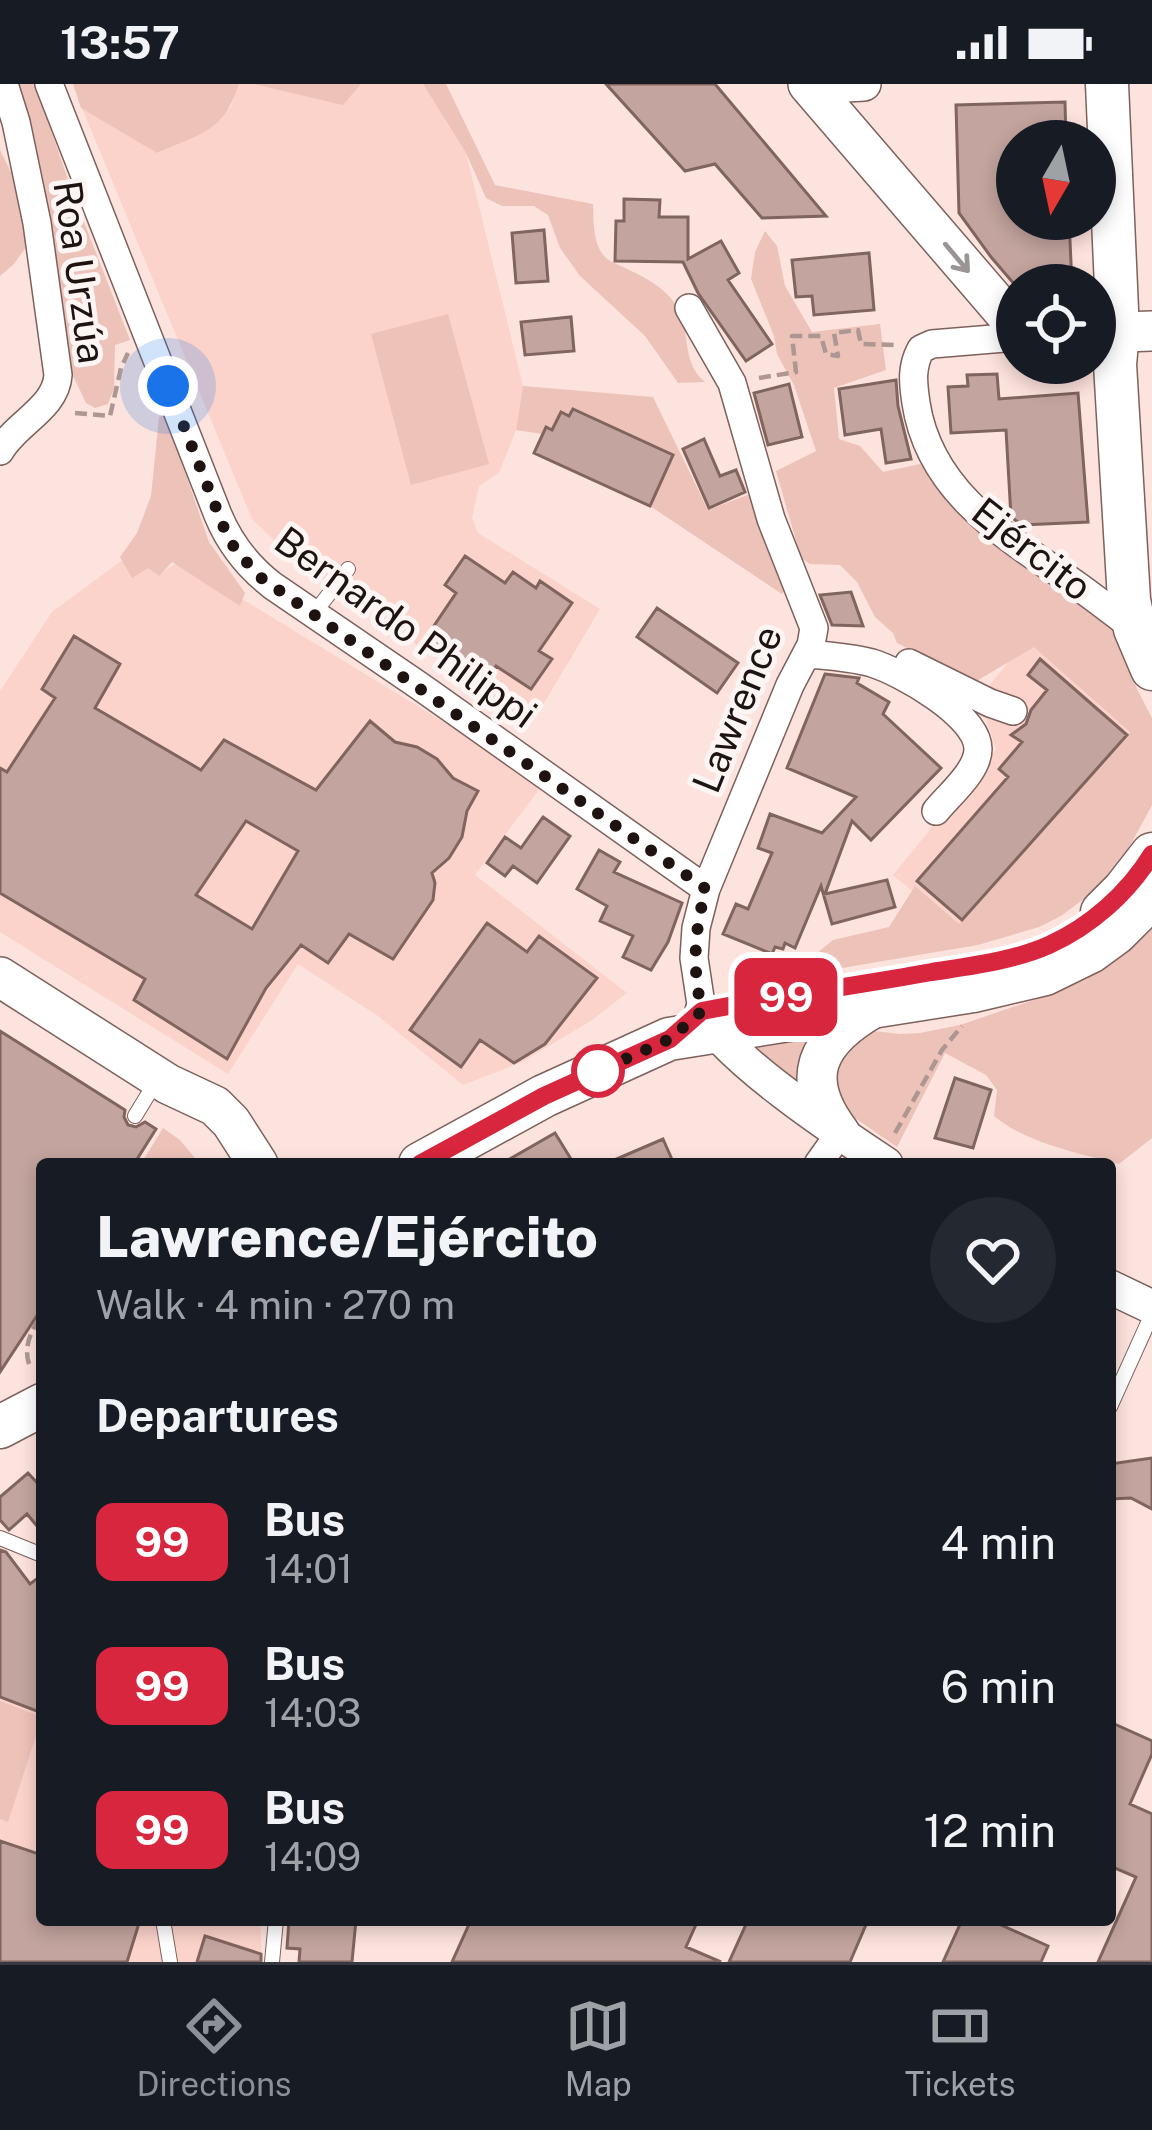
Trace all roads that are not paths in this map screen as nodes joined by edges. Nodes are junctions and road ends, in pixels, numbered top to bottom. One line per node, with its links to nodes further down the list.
1 (4, 84): 10 (street, Roa Urzúa)
2 (49, 84): 13 (street, Bernardo Philippi)
3 (864, 84): 5 (street)
4 (1107, 84): 8 (main road)
5 (809, 85): 6 (main road, one-way to 6)
6 (996, 303)
7 (689, 308): 15 (street, Lawrence)
8 (1122, 332): 11 (main road, Ejército); 14 (main road, Ejército)
9 (996, 339): 14 (street, Ejército)
10 (0, 452)
11 (1152, 550)
12 (347, 569): 13 (lane)
13 (313, 615): 20 (street, Bernardo Philippi)
14 (1135, 628): 16 (main road, Ejército)
15 (807, 654): 17 (street); 18 (street); 20 (street, Lawrence)
16 (1152, 669)
17 (1013, 711)
18 (936, 811)
19 (1152, 854): 24 (main road)
20 (706, 889): 24 (street, Lawrence)
21 (1152, 897): 23 (main road)
22 (0, 977): 25 (main road)
23 (872, 1008): 24 (main road); 27 (main road)
24 (709, 1022): 27 (street); 31 (main road)
25 (163, 1081): 26 (lane); 29 (main road); 30 (main road)
26 (135, 1116)
27 (829, 1149): 28 (street)
28 (888, 1153)
29 (224, 1158)
30 (254, 1158)
31 (431, 1158)
32 (1116, 1290): 33 (street)
33 (1152, 1311): 34 (lane)
34 (1116, 1393)
35 (36, 1408): 36 (main road)
36 (0, 1427)
37 (0, 1538): 38 (lane)
38 (36, 1553)
39 (164, 1926): 41 (lane)
40 (275, 1926): 42 (lane)
41 (170, 1962)
42 (272, 1962)

